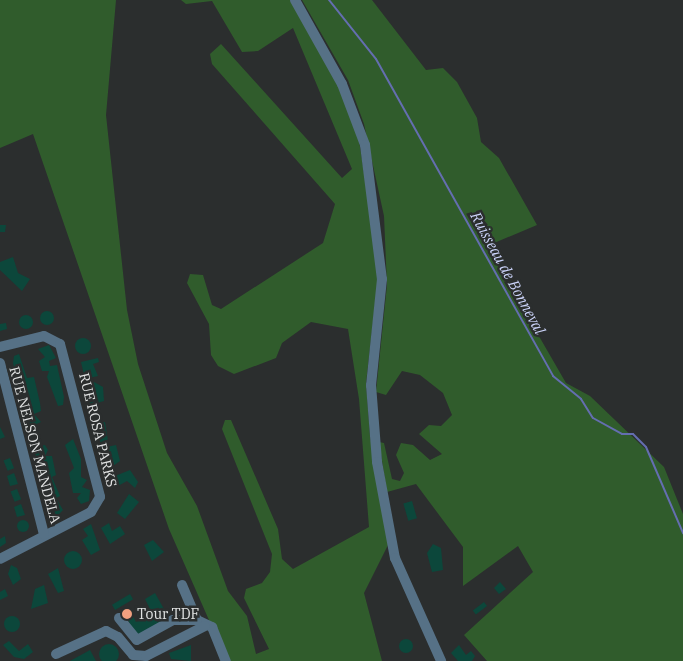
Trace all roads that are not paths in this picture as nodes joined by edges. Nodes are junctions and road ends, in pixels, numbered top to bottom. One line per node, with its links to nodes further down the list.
1 (295, 0): 11 (street)
2 (0, 347): 4 (street, RUE ROSA PARKS)
3 (0, 363): 4 (street, RUE NELSON MANDELA)
4 (44, 534): 5 (street, RUE ROSA PARKS)
5 (0, 559)
6 (182, 585): 8 (street)
7 (119, 618): 8 (street)
8 (205, 624): 9 (street); 10 (street)
9 (56, 654)
10 (226, 661)
11 (441, 661)

